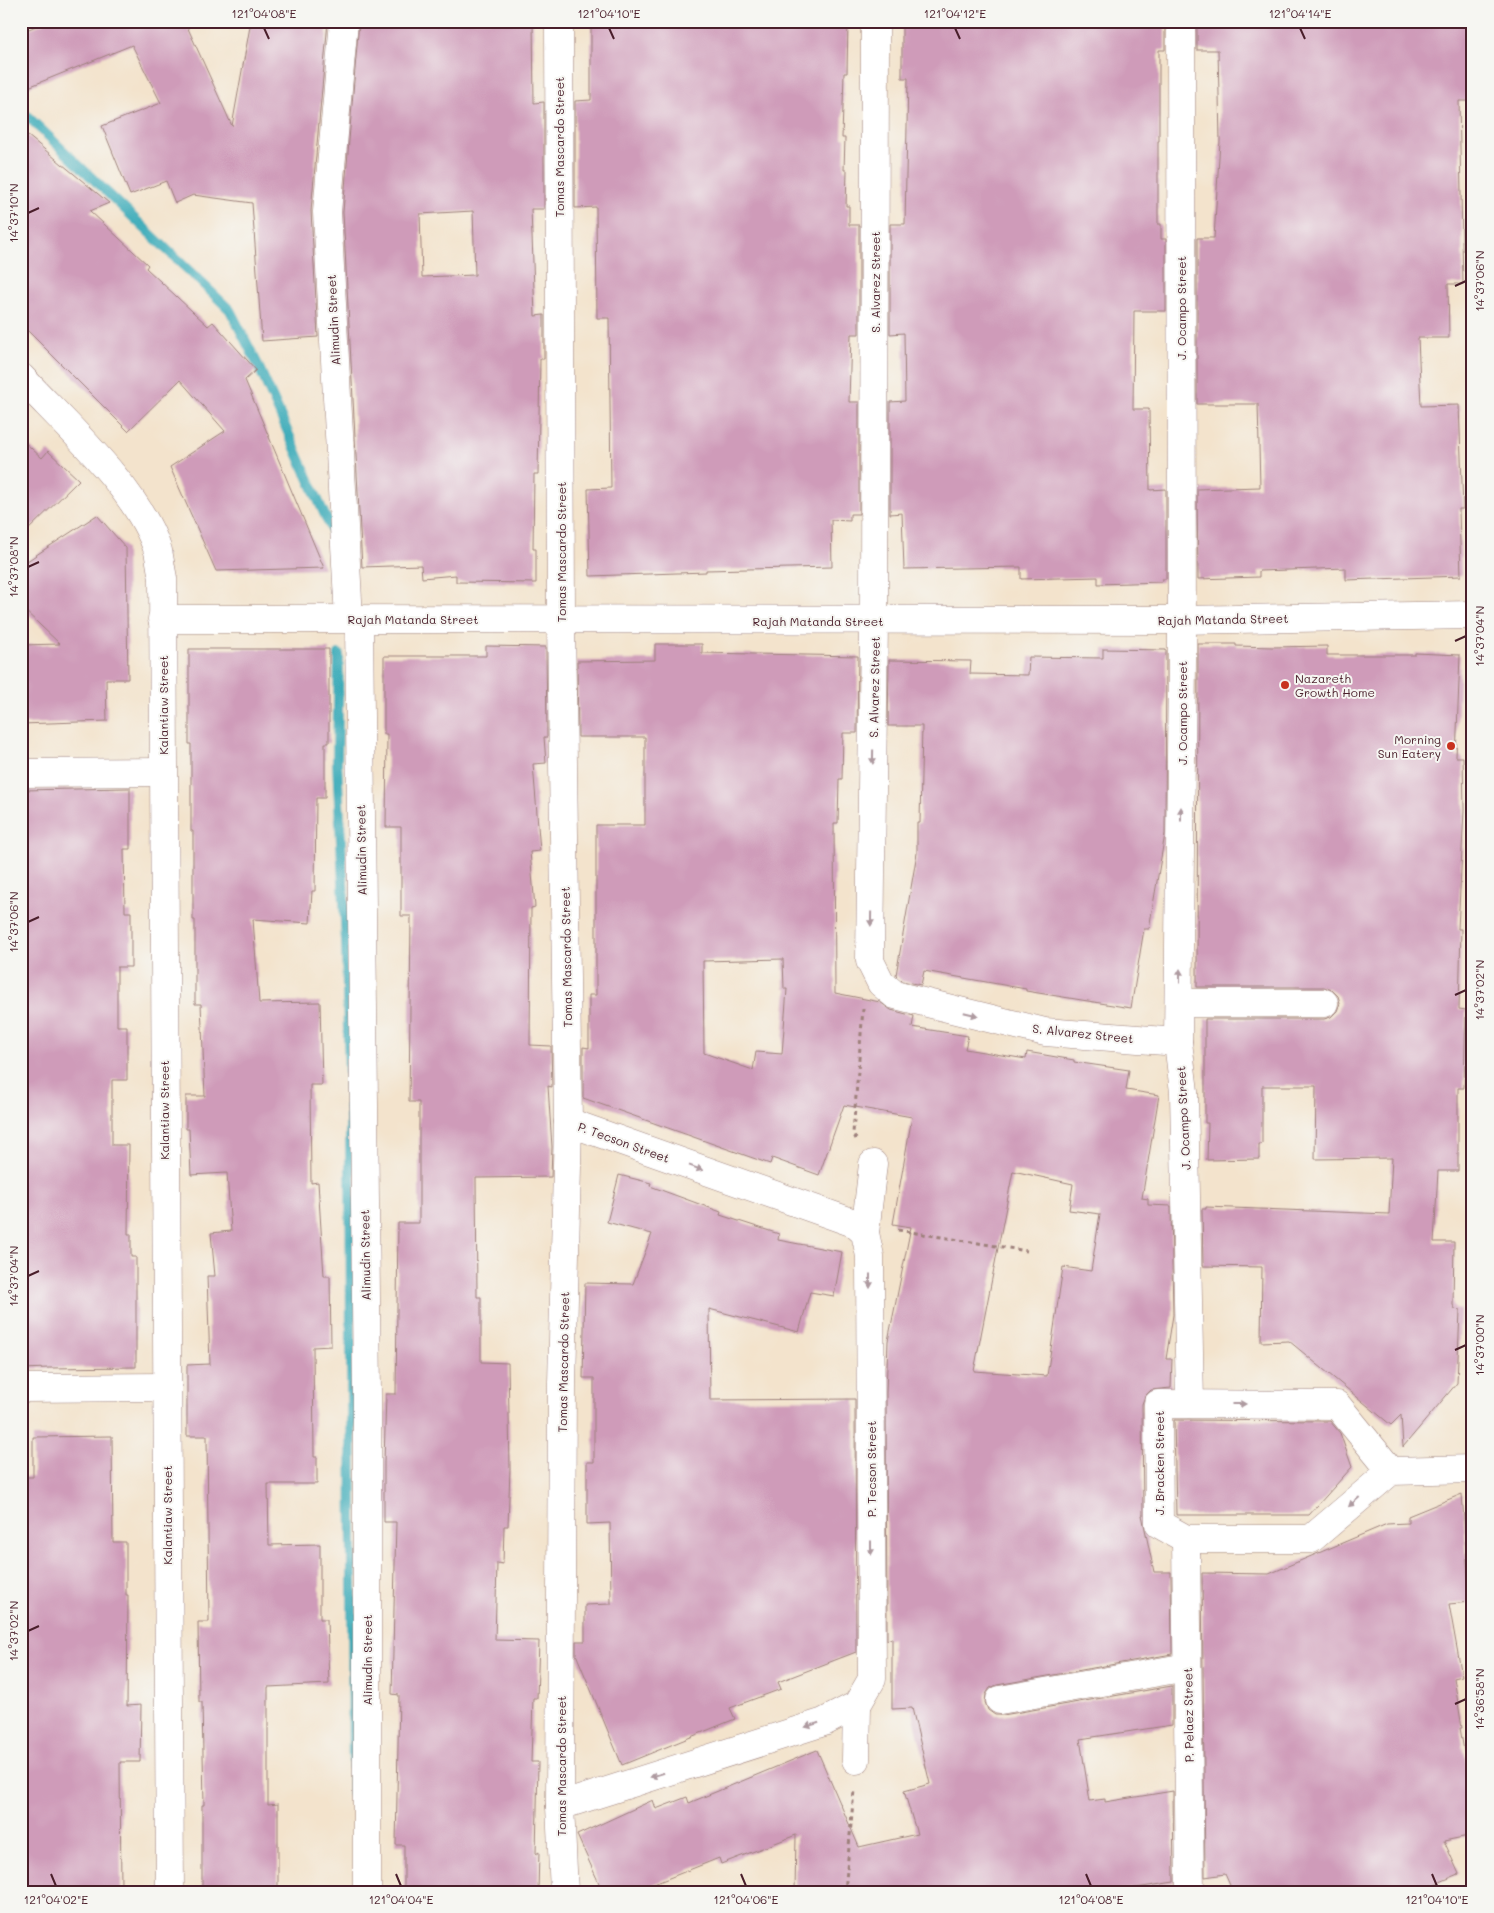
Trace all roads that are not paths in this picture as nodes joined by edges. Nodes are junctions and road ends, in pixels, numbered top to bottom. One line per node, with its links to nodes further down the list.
1 (344, 21): 8 (street, Alimudin Street)
2 (559, 21): 9 (street, Tomas Mascardo Street)
3 (874, 21): 11 (street, S. Alvarez Street)
4 (1182, 21): 10 (street, J. Ocampo Street)
5 (21, 377): 7 (street, Kalantiaw Street)
6 (1473, 615): 10 (street, Rajah Matanda Street)
7 (162, 619): 8 (street, Rajah Matanda Street); 12 (street, Kalantiaw Street)
8 (354, 619): 9 (street, Rajah Matanda Street); 32 (street, Alimudin Street)
9 (561, 620): 11 (street, Rajah Matanda Street); 17 (street, Tomas Mascardo Street)
10 (1181, 620): 11 (street, Rajah Matanda Street); 14 (street, J. Ocampo Street, one-way to 10)
11 (874, 621): 16 (street, S. Alvarez Street, one-way to 16)
12 (163, 772): 13 (street); 20 (street, Kalantiaw Street)
13 (21, 773)
14 (1180, 1003): 15 (street); 16 (street, J. Ocampo Street)
15 (1324, 1003)
16 (1178, 1042): 22 (street, J. Ocampo Street)
17 (568, 1122): 19 (street, P. Tecson Street, one-way to 19); 30 (street, Tomas Mascardo Street)
18 (873, 1164): 19 (street)
19 (865, 1232): 28 (street, P. Tecson Street, one-way to 28)
20 (166, 1387): 21 (street); 31 (street, Kalantiaw Street)
21 (21, 1388)
22 (1190, 1404): 24 (street, J. Bracken Street, one-way to 24); 25 (street, J. Bracken Street)
23 (1473, 1469): 24 (street)
24 (1391, 1470): 25 (street, J. Bracken Street, one-way to 25)
25 (1186, 1539): 26 (street, P. Pelaez Street)
26 (1187, 1667): 27 (street); 34 (street, P. Pelaez Street)
27 (1000, 1700)
28 (856, 1705): 29 (street); 30 (street, one-way to 30)
29 (856, 1760)
30 (560, 1806): 33 (street, Tomas Mascardo Street)
31 (170, 1892)
32 (367, 1892)
33 (564, 1892)
34 (1190, 1892)

